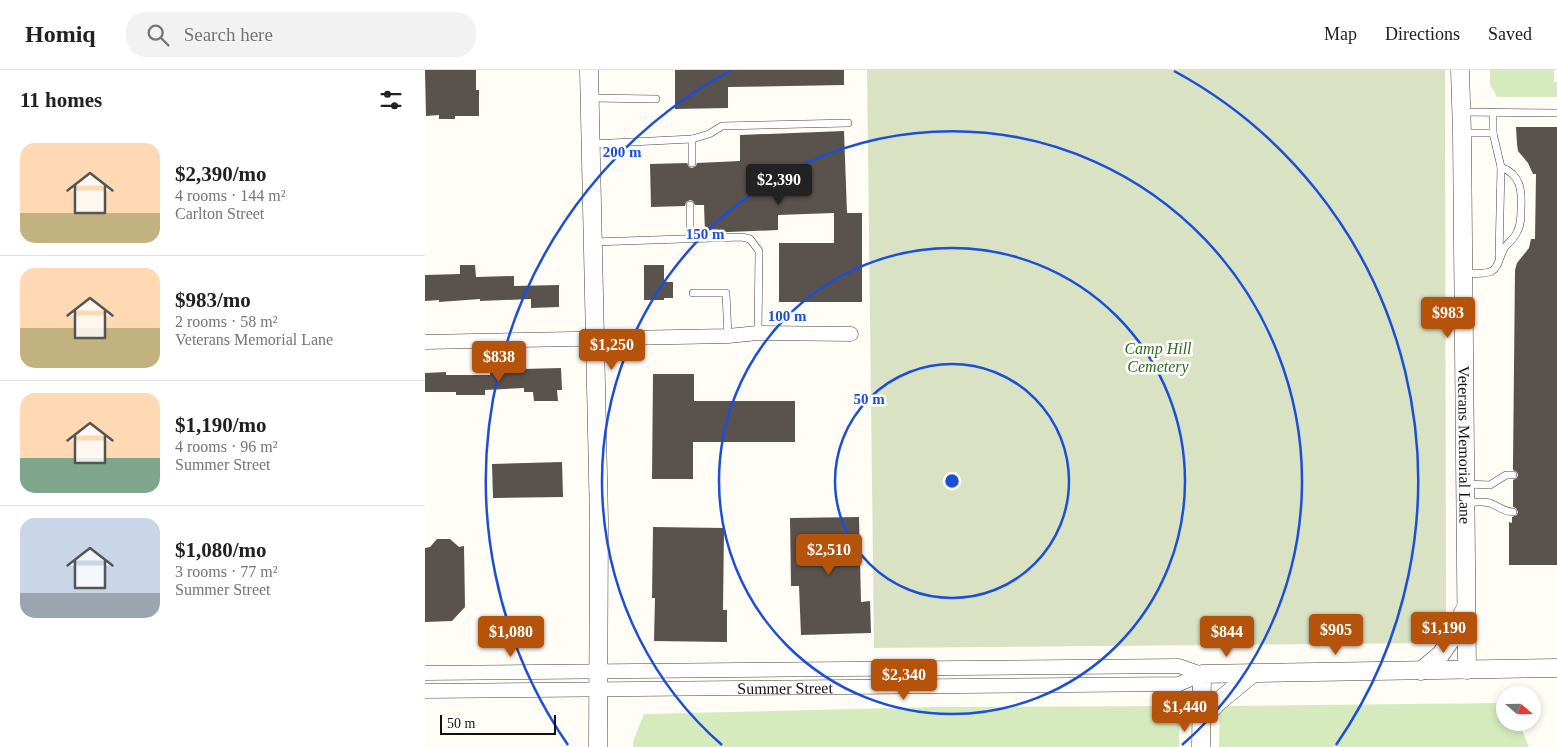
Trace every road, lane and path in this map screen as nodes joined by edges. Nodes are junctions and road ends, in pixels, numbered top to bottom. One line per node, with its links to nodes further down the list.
1 (589, 70): 3 (street)
2 (1460, 70): 5 (street, Veterans Memorial Lane)
3 (590, 98): 4 (lane); 12 (street)
4 (657, 98)
5 (1462, 112): 6 (lane); 9 (street, Veterans Memorial Lane)
6 (1493, 112): 7 (lane); 10 (lane)
7 (1557, 113)
8 (848, 123): 11 (lane)
9 (1462, 133): 10 (lane); 19 (street, Veterans Memorial Lane)
10 (1493, 133): 14 (lane)
11 (692, 139): 12 (lane); 13 (lane)
12 (591, 144): 17 (street)
13 (692, 163)
14 (1501, 167): 18 (lane); 18 (lane)
15 (690, 205): 16 (lane)
16 (691, 239): 17 (lane); 21 (lane)
17 (593, 242): 24 (street)
18 (1499, 259): 19 (lane)
19 (1463, 273): 27 (street, Veterans Memorial Lane)
20 (693, 293): 23 (lane)
21 (757, 334): 22 (street); 23 (street)
22 (851, 334)
23 (728, 336): 24 (street)
24 (595, 339): 25 (street); 34 (street)
25 (425, 342)
26 (1513, 475): 27 (lane)
27 (1465, 484): 28 (street, Veterans Memorial Lane)
28 (1466, 503): 29 (lane); 30 (street, Veterans Memorial Lane)
29 (1513, 512)
30 (1466, 606): 32 (street, Veterans Memorial Lane); 33 (street)
31 (1557, 668): 32 (street, Summer Street)
32 (1467, 670): 33 (street, Summer Street)
33 (1421, 671): 35 (street, Summer Street)
34 (598, 672): 36 (street, Summer Street); 37 (street, Summer Street); 38 (street)
35 (1253, 673): 37 (street, Summer Street); 40 (street)
36 (425, 674)
37 (1202, 674): 38 (street, Summer Street); 40 (street)
38 (598, 690): 39 (street, Summer Street); 41 (street)
39 (425, 692)
40 (1202, 719): 42 (street)
41 (599, 747)
42 (1201, 747)

